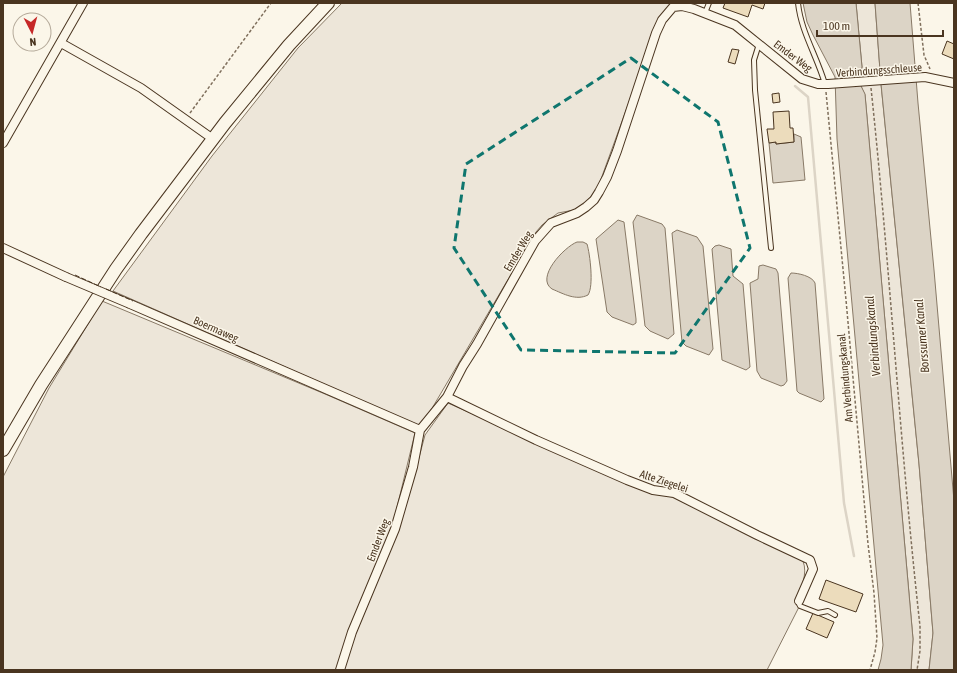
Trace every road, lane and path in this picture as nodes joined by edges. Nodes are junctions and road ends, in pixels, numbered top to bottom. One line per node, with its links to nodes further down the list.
1 (83, 3): 8 (street)
2 (270, 3): 14 (path)
3 (328, 3): 15 (main road)
4 (709, 3): 7 (lane)
5 (798, 3): 13 (lane, Verbindungsschleuse)
6 (918, 3): 10 (path)
7 (705, 13): 9 (street, Emder Weg); 19 (street, Emder Weg)
8 (61, 43): 14 (street); 16 (street)
9 (759, 44): 13 (street, Emder Weg); 18 (lane)
10 (927, 77): 11 (street, Verbindungsschleuse); 12 (street, Verbindungsschleuse)
11 (870, 81): 13 (street, Verbindungsschleuse); 26 (path)
12 (954, 83)
13 (828, 84): 25 (path, Am Verbindungskanal)
14 (185, 120): 15 (street)
15 (214, 140): 21 (main road)
16 (3, 143)
17 (3, 248): 20 (street, Boermaweg, bridge)
18 (771, 248)
19 (447, 397): 20 (street, Emder Weg); 22 (street, Alte Ziegelei)
20 (420, 430): 24 (street, Emder Weg)
21 (3, 450)
22 (799, 601): 23 (lane)
23 (835, 615)
24 (340, 670)
25 (870, 670)
26 (917, 670)

